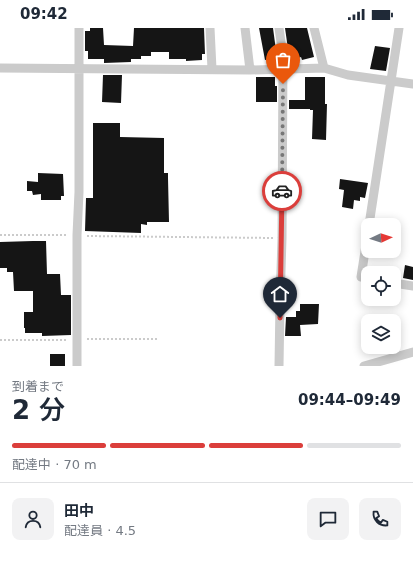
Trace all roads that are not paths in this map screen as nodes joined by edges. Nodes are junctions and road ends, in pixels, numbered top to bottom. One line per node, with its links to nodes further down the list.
1 (79, 28): 9 (street)
2 (210, 28): 10 (street)
3 (245, 28): 11 (street)
4 (278, 28): 12 (street)
5 (314, 28): 8 (street)
6 (399, 28): 13 (street)
7 (0, 68): 9 (street)
8 (324, 68): 12 (street); 13 (street)
9 (79, 69): 10 (street); 19 (street)
10 (212, 69): 11 (street)
11 (250, 70): 12 (street)
12 (283, 70): 20 (street)
13 (391, 81): 14 (street); 15 (street)
14 (413, 84)
15 (370, 218)
16 (401, 283): 17 (street)
17 (413, 286)
18 (413, 352): 21 (street)
19 (77, 366)
20 (279, 366)
21 (364, 366)

